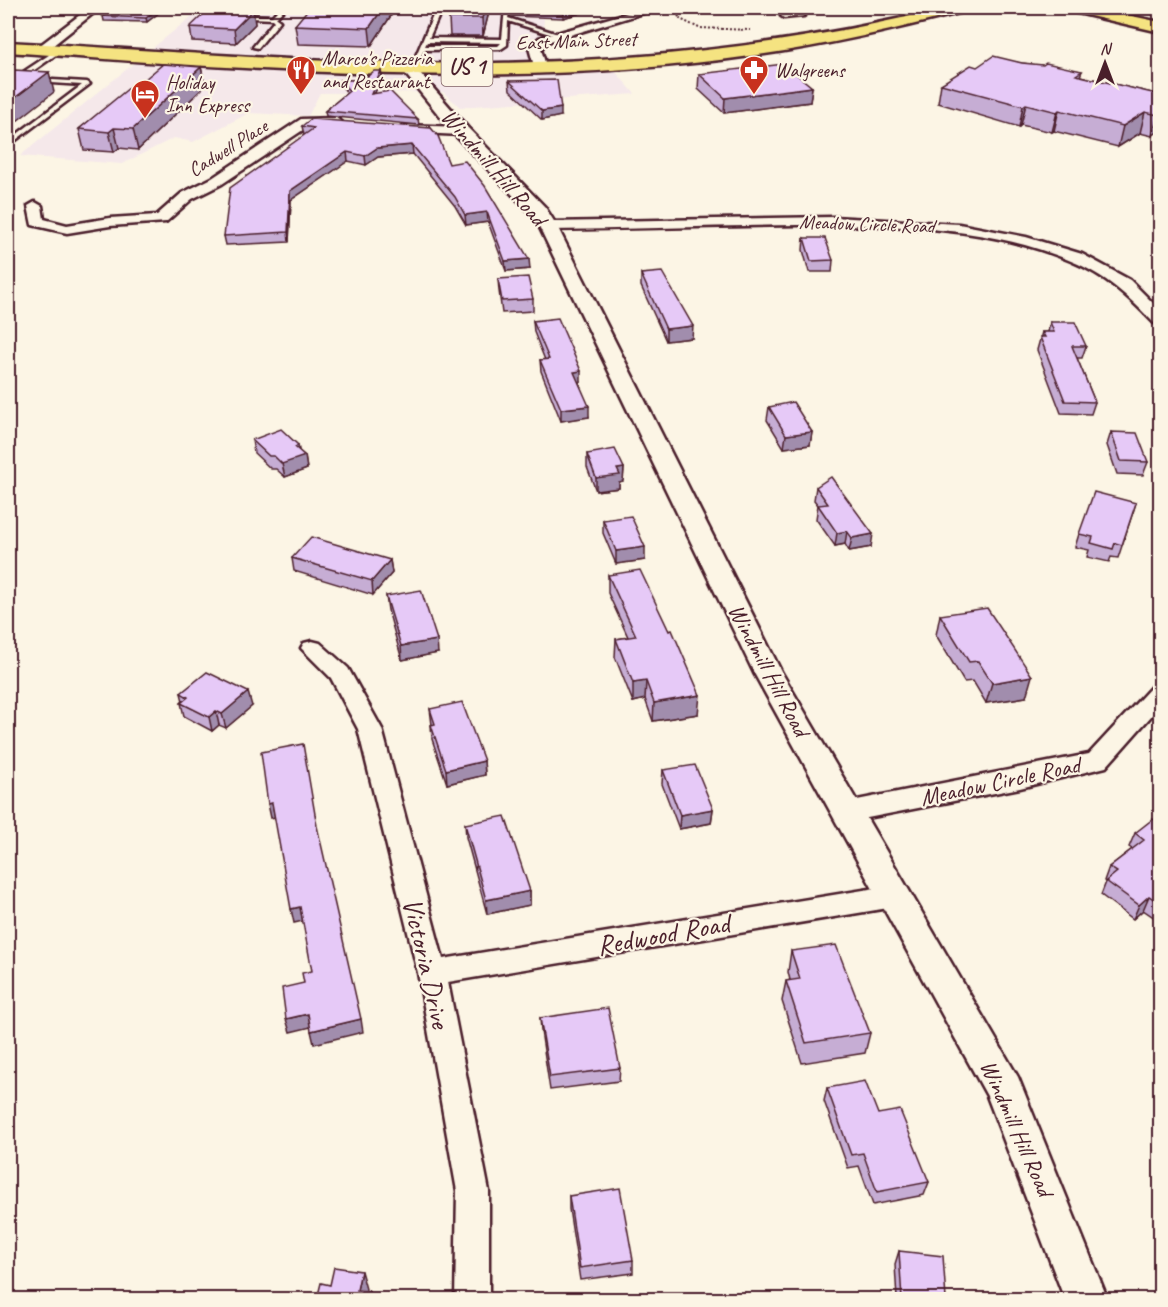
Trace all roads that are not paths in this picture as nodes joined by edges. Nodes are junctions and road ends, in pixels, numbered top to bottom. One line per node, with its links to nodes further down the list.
1 (95, 8): 21 (street)
2 (244, 8): 12 (lane)
3 (282, 8): 12 (lane)
4 (437, 8): 17 (lane)
5 (507, 8): 13 (lane)
6 (655, 8): 16 (street)
7 (961, 8): 24 (main road, East Main Street / US 1)
8 (1075, 8): 15 (main road)
9 (1099, 8): 14 (main road)
10 (802, 15): 11 (lane)
11 (784, 16)
12 (273, 18): 20 (lane)
13 (505, 20): 16 (lane); 18 (lane)
14 (1161, 22)
15 (1161, 27)
16 (558, 35): 24 (street)
17 (426, 40): 18 (lane); 23 (lane)
18 (504, 41): 23 (lane)
19 (8, 47): 21 (main road, East Main Street / US 1)
20 (256, 47)
21 (43, 48): 22 (main road, East Main Street / US 1)
22 (61, 49): 23 (main road, East Main Street / US 1); 25 (lane)
23 (415, 58): 24 (main road, East Main Street / US 1); 29 (street, Windmill Hill Road)
24 (540, 66)
25 (19, 79): 26 (lane); 30 (lane)
26 (8, 84)
27 (355, 124): 31 (street, Cadwell Place)
28 (386, 127): 29 (street)
29 (461, 131): 32 (street, Windmill Hill Road)
30 (8, 144)
31 (35, 206)
32 (548, 226): 33 (street, Meadow Circle Road); 36 (street, Windmill Hill Road)
33 (1161, 319)
34 (312, 648): 38 (street, Victoria Drive)
35 (1161, 692): 36 (street, Meadow Circle Road)
36 (847, 812): 37 (street, Windmill Hill Road)
37 (894, 896): 38 (street, Redwood Road); 40 (street, Windmill Hill Road)
38 (432, 973): 39 (street, Victoria Drive)
39 (472, 1299)
40 (1087, 1299)

